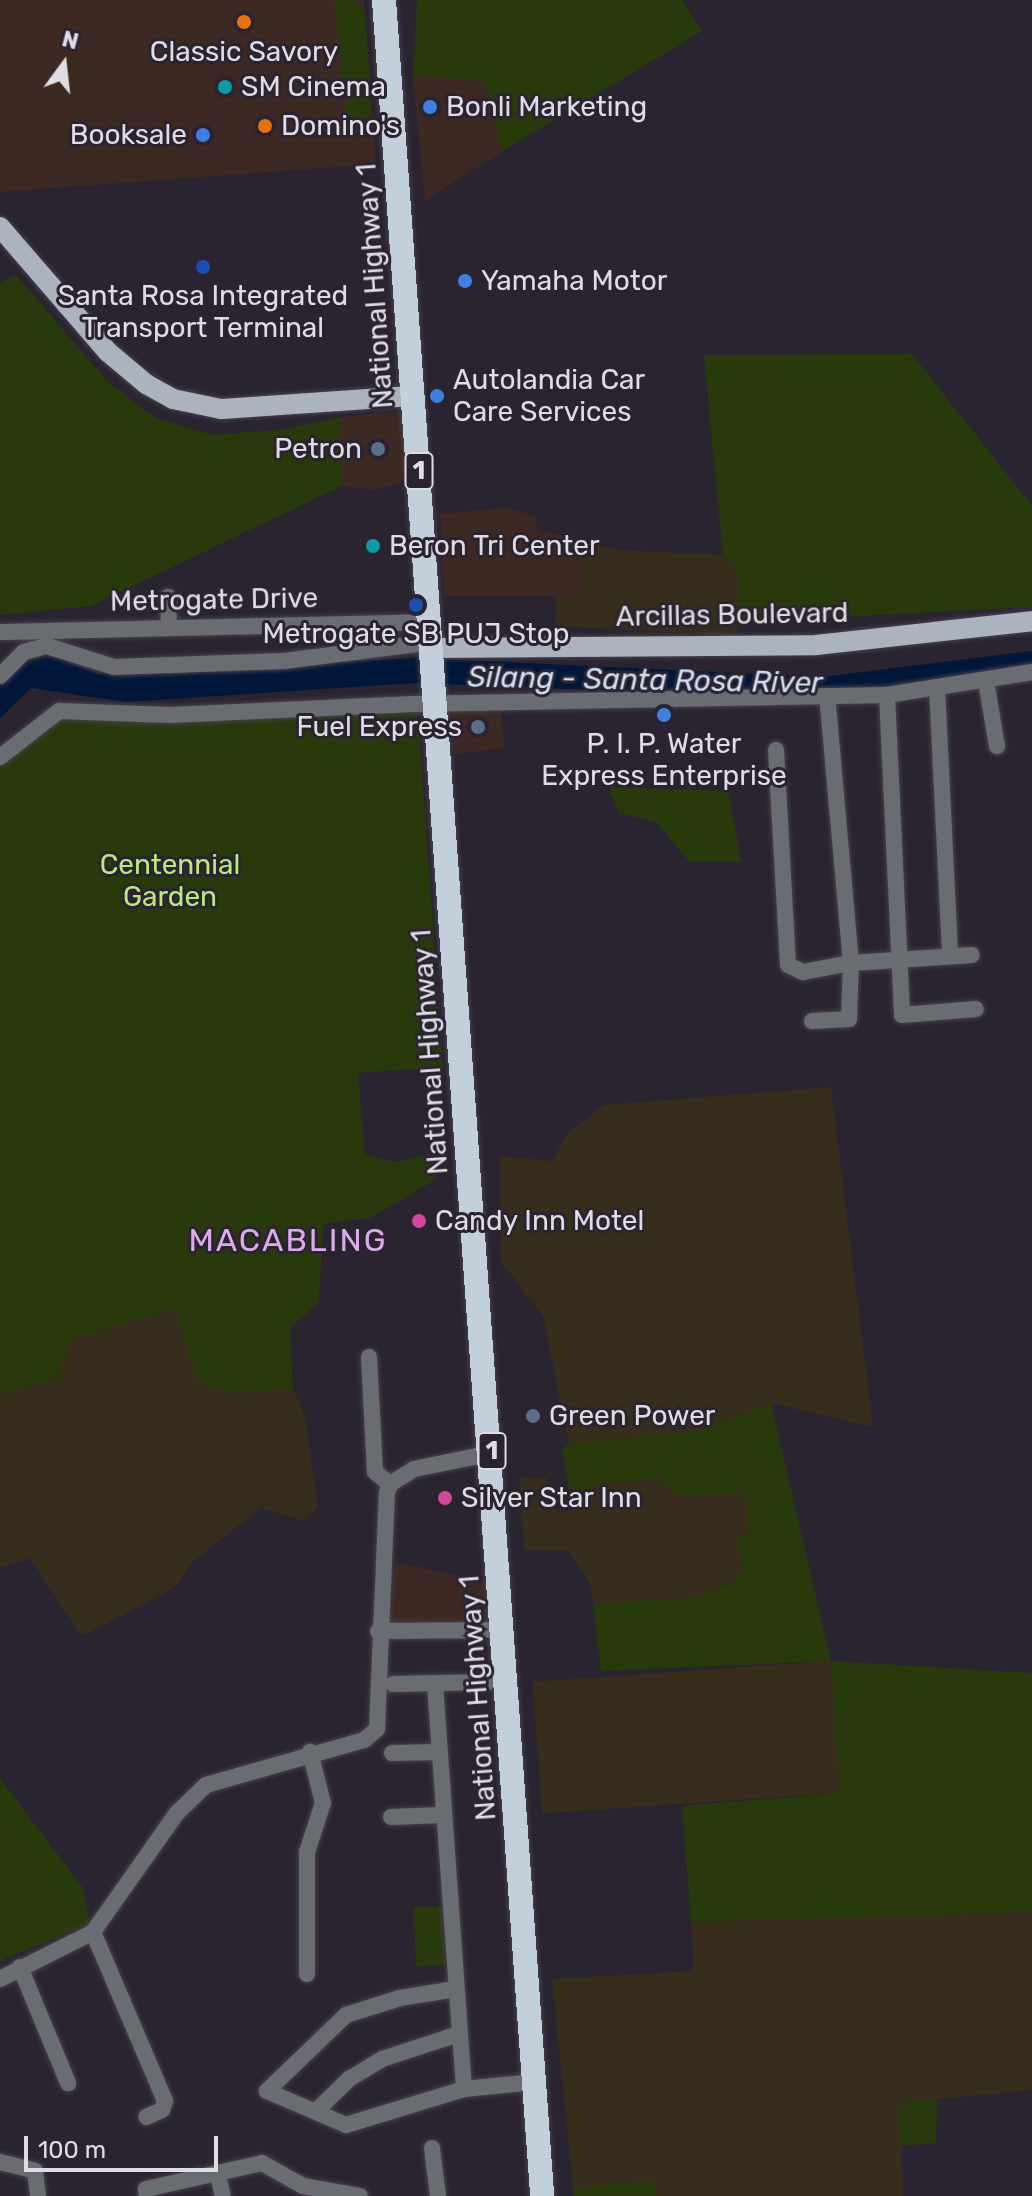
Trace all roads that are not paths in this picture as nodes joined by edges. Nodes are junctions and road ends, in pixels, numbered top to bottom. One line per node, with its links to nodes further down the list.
1 (384, 0): 3 (highway, National Highway 1 / 1)
2 (0, 227): 3 (main road)
3 (413, 396): 8 (highway, National Highway 1 / 1)
4 (168, 597): 6 (street)
5 (1032, 621): 8 (main road, Arcillas Boulevard)
6 (169, 627): 7 (street, Metrogate Drive); 8 (street, Metrogate Drive)
7 (0, 632)
8 (429, 637): 10 (street); 15 (highway, National Highway 1 / 1)
9 (1032, 672): 11 (street)
10 (0, 676)
11 (986, 681): 12 (street); 16 (street)
12 (937, 687): 13 (street); 19 (street)
13 (887, 695): 14 (street); 21 (street)
14 (827, 696): 15 (street); 22 (street)
15 (436, 704): 18 (street); 26 (highway, National Highway 1 / 1)
16 (997, 746)
17 (776, 750): 22 (street)
18 (0, 757)
19 (950, 955): 20 (street); 21 (street)
20 (972, 955)
21 (898, 958): 22 (street); 23 (street)
22 (851, 963): 24 (street)
23 (976, 1009)
24 (812, 1021)
25 (369, 1357): 27 (street)
26 (492, 1453): 27 (street); 28 (highway, National Highway 1 / 1)
27 (390, 1484): 29 (street)
28 (503, 1630): 29 (street); 44 (highway, National Highway 1 / 1)
29 (378, 1631): 33 (street)
30 (488, 1682): 32 (street)
31 (393, 1684): 32 (street)
32 (435, 1684): 34 (street)
33 (310, 1752): 38 (street); 40 (street)
34 (438, 1752): 35 (street); 36 (street)
35 (392, 1753)
36 (442, 1815): 37 (street); 42 (street)
37 (391, 1817)
38 (93, 1932): 39 (street); 48 (street)
39 (20, 1967): 41 (street); 45 (street)
40 (307, 1974)
41 (0, 1979)
42 (456, 1989): 43 (street); 47 (street)
43 (459, 2034): 46 (street); 47 (street)
44 (534, 2082): 46 (street); 57 (highway, National Highway 1 / 1)
45 (68, 2083)
46 (464, 2089): 47 (street)
47 (316, 2111)
48 (146, 2117)
49 (432, 2148): 56 (street)
50 (0, 2162): 52 (street)
51 (218, 2175): 53 (street); 54 (street); 55 (street)
52 (38, 2196)
53 (147, 2196)
54 (223, 2196)
55 (360, 2196)
56 (438, 2196)
57 (542, 2196)

